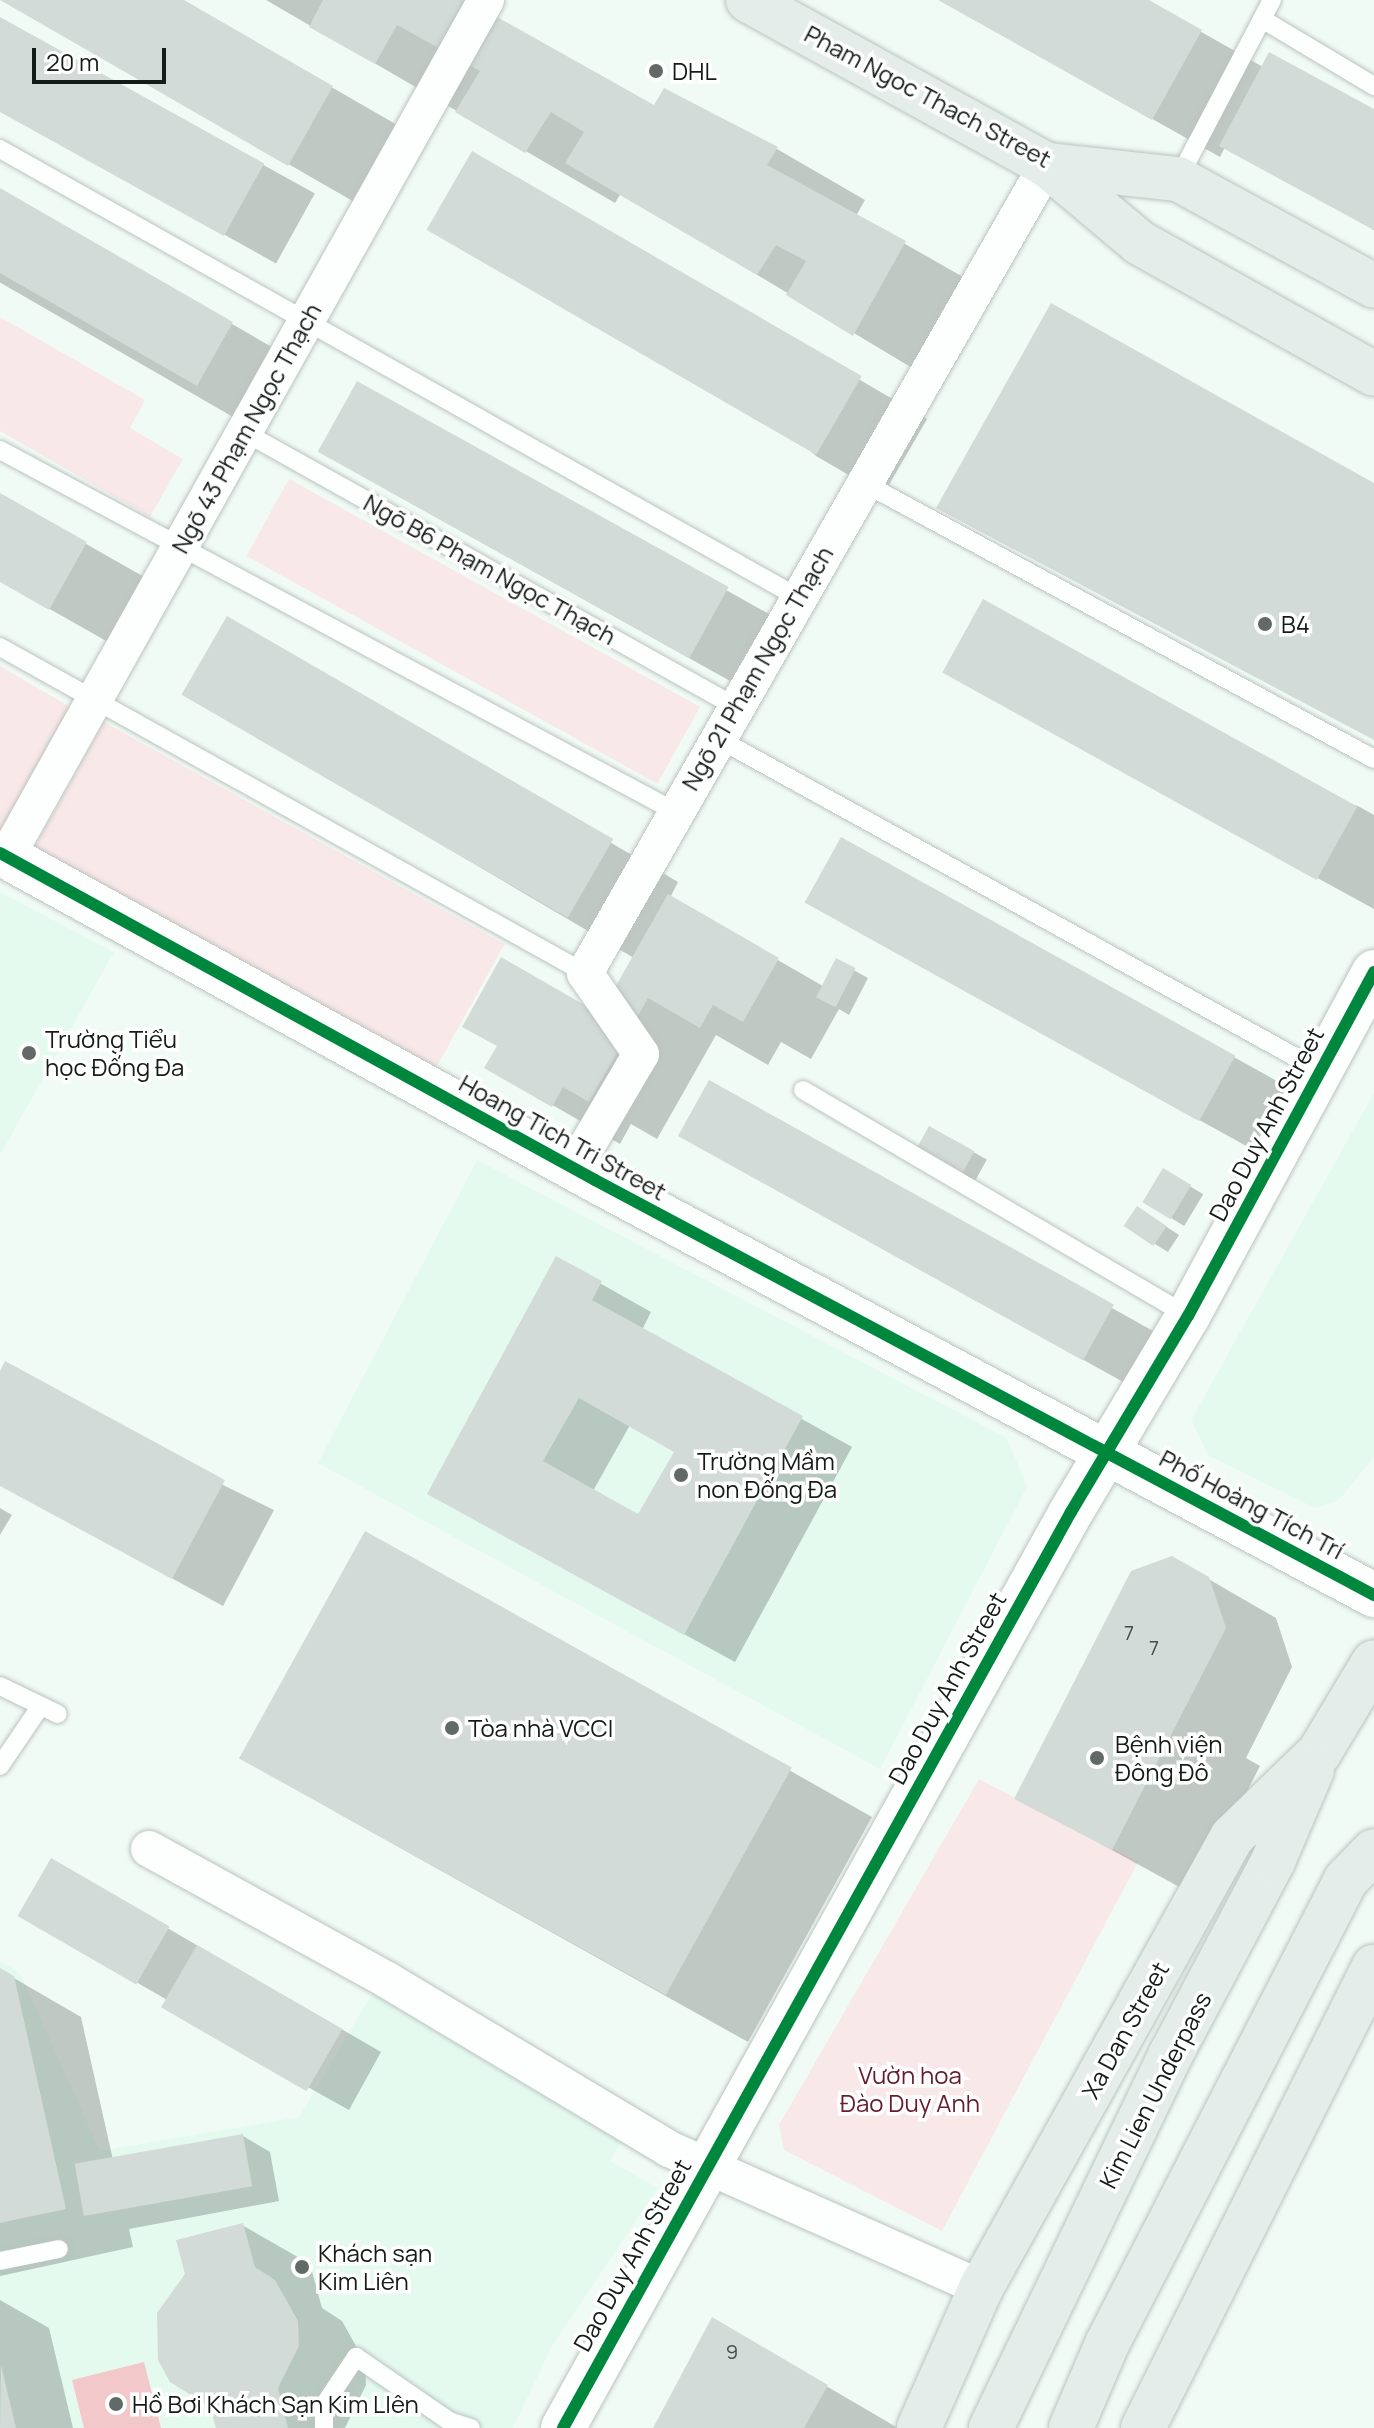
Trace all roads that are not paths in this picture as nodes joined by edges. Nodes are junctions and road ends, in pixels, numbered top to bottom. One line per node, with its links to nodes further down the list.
1 (486, 0): 10 (street, Ngõ 43 Phạm Ngọc Thạch)
2 (748, 0): 7 (main road, Pham Ngoc Thach Street)
3 (1272, 0): 4 (lane)
4 (1262, 19): 5 (lane); 8 (lane)
5 (1374, 86)
6 (0, 149): 10 (lane)
7 (1047, 165): 8 (main road, Pham Ngoc Thach Street); 11 (main road); 14 (street, Ngõ 21 Phạm Ngọc Thạch)
8 (1178, 179): 9 (main road, Pham Ngoc Thach Street)
9 (1374, 286)
10 (306, 320): 12 (street, Ngõ 43 Phạm Ngọc Thạch); 16 (lane)
11 (1374, 374)
12 (244, 432): 15 (street, Ngõ 43 Phạm Ngọc Thạch); 19 (lane, Ngõ B6 Phạm Ngọc Thạch)
13 (0, 450): 15 (lane)
14 (864, 483): 16 (street, Ngõ 21 Phạm Ngọc Thạch); 21 (lane)
15 (179, 548): 18 (street, Ngõ 43 Phạm Ngọc Thạch); 22 (lane)
16 (799, 598): 19 (street, Ngõ 21 Phạm Ngọc Thạch)
17 (0, 647): 18 (lane)
18 (94, 701): 23 (street, Ngõ 43 Phạm Ngọc Thạch); 25 (lane)
19 (736, 707): 20 (street, Ngõ 21 Phạm Ngọc Thạch)
20 (717, 738): 22 (street, Ngõ 21 Phạm Ngọc Thạch); 26 (lane)
21 (1374, 759)
22 (674, 811): 25 (street, Ngõ 21 Phạm Ngọc Thạch)
23 (4, 854): 28 (street, Hoang Tich Tri Street)
24 (1374, 972): 26 (street, Dao Duy Anh Street)
25 (585, 973): 28 (street)
26 (1319, 1070): 29 (street, Dao Duy Anh Street)
27 (803, 1090): 29 (lane)
28 (574, 1168): 30 (street, Hoang Tich Tri Street)
29 (1188, 1316): 30 (street, Dao Duy Anh Street)
30 (1108, 1456): 31 (street, Phố Hoàng Tích Trí); 39 (street, Dao Duy Anh Street)
31 (1374, 1595)
32 (1374, 1662): 34 (main road, Xa Dan Street)
33 (0, 1686): 35 (lane)
34 (1319, 1753): 42 (main road, Xa Dan Street); 48 (main road, Kim Lien Underpass)
35 (0, 1766)
36 (149, 1849): 39 (street)
37 (1374, 1851): 49 (main road)
38 (1374, 1967): 50 (main road)
39 (707, 2165): 42 (street); 46 (street, Dao Duy Anh Street)
40 (59, 2249): 41 (lane)
41 (0, 2261)
42 (981, 2288): 47 (main road, Xa Dan Street)
43 (448, 2424): 44 (lane); 45 (lane)
44 (324, 2428)
45 (471, 2428)
46 (563, 2428)
47 (919, 2428)
48 (991, 2428)
49 (1071, 2428)
50 (1143, 2428)

